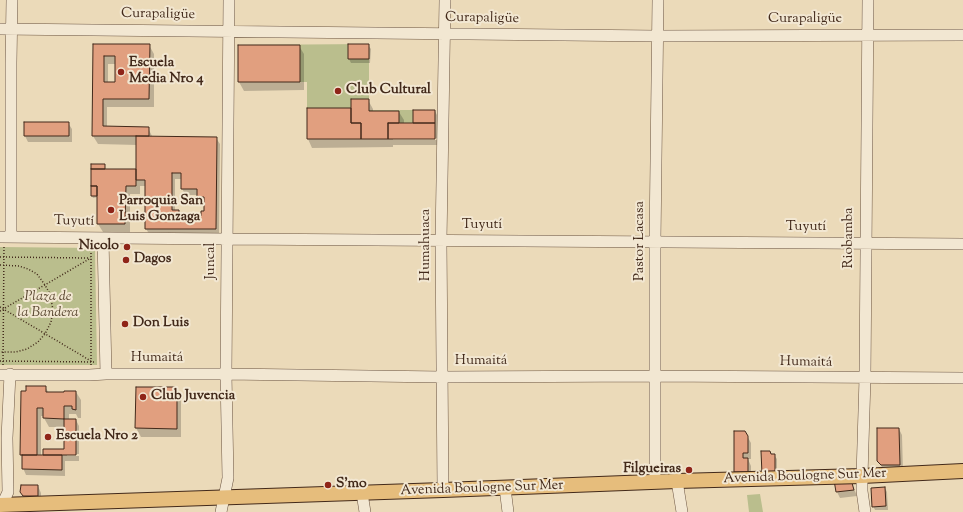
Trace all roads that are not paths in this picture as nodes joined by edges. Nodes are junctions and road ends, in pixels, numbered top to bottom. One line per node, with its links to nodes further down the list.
1 (12, 0): 7 (street)
2 (229, 0): 8 (street, Juncal)
3 (445, 0): 9 (street, Humahuaca)
4 (658, 0): 12 (street, Pastor Lacasa)
5 (868, 0): 10 (street, Riobamba)
6 (0, 29): 7 (street, Curapaligüe)
7 (12, 29): 8 (street, Curapaligüe); 13 (street)
8 (228, 31): 9 (street, Curapaligüe); 15 (street, Juncal)
9 (445, 33): 12 (street, Curapaligüe); 16 (street, Humahuaca)
10 (867, 35): 11 (street, Curapaligüe); 12 (street, Curapaligüe); 18 (street, Riobamba)
11 (963, 35)
12 (657, 36): 17 (street, Pastor Lacasa)
13 (5, 237): 14 (street, Tuyutí)
14 (103, 238): 15 (street, Tuyutí); 20 (street)
15 (228, 239): 16 (street, Tuyutí); 21 (street, Juncal)
16 (442, 240): 17 (street, Tuyutí); 24 (street, Humahuaca)
17 (655, 242): 18 (street, Tuyutí); 23 (street, Pastor Lacasa)
18 (865, 243): 19 (street, Tuyutí); 25 (street, Riobamba)
19 (963, 244)
20 (106, 374): 21 (street, Humaitá); 22 (street, Humaitá)
21 (226, 374): 24 (street, Humaitá); 35 (street, Juncal)
22 (4, 375): 27 (street)
23 (655, 376): 24 (street, Humaitá); 25 (street, Humaitá); 31 (street, Pastor Lacasa)
24 (442, 377): 33 (street, Humahuaca)
25 (865, 378): 26 (street, Humaitá); 29 (street, Riobamba)
26 (963, 378)
27 (4, 438): 36 (street)
28 (963, 471): 29 (main road, Avenida Boulogne Sur Mer)
29 (862, 476): 30 (main road, Avenida Boulogne Sur Mer); 42 (street, Riobamba)
30 (677, 481): 31 (main road, Avenida Boulogne Sur Mer); 41 (street)
31 (655, 482): 32 (main road, Avenida Boulogne Sur Mer)
32 (505, 488): 33 (main road, Avenida Boulogne Sur Mer); 40 (street)
33 (443, 490): 34 (main road, Avenida Boulogne Sur Mer)
34 (362, 493): 35 (main road, Avenida Boulogne Sur Mer); 39 (street)
35 (224, 497): 37 (main road, Avenida Boulogne Sur Mer); 38 (street, Juncal)
36 (1, 506): 37 (main road, Avenida Boulogne Sur Mer)
37 (72, 507)
38 (221, 512)
39 (365, 512)
40 (508, 512)
41 (682, 512)
42 (865, 512)

